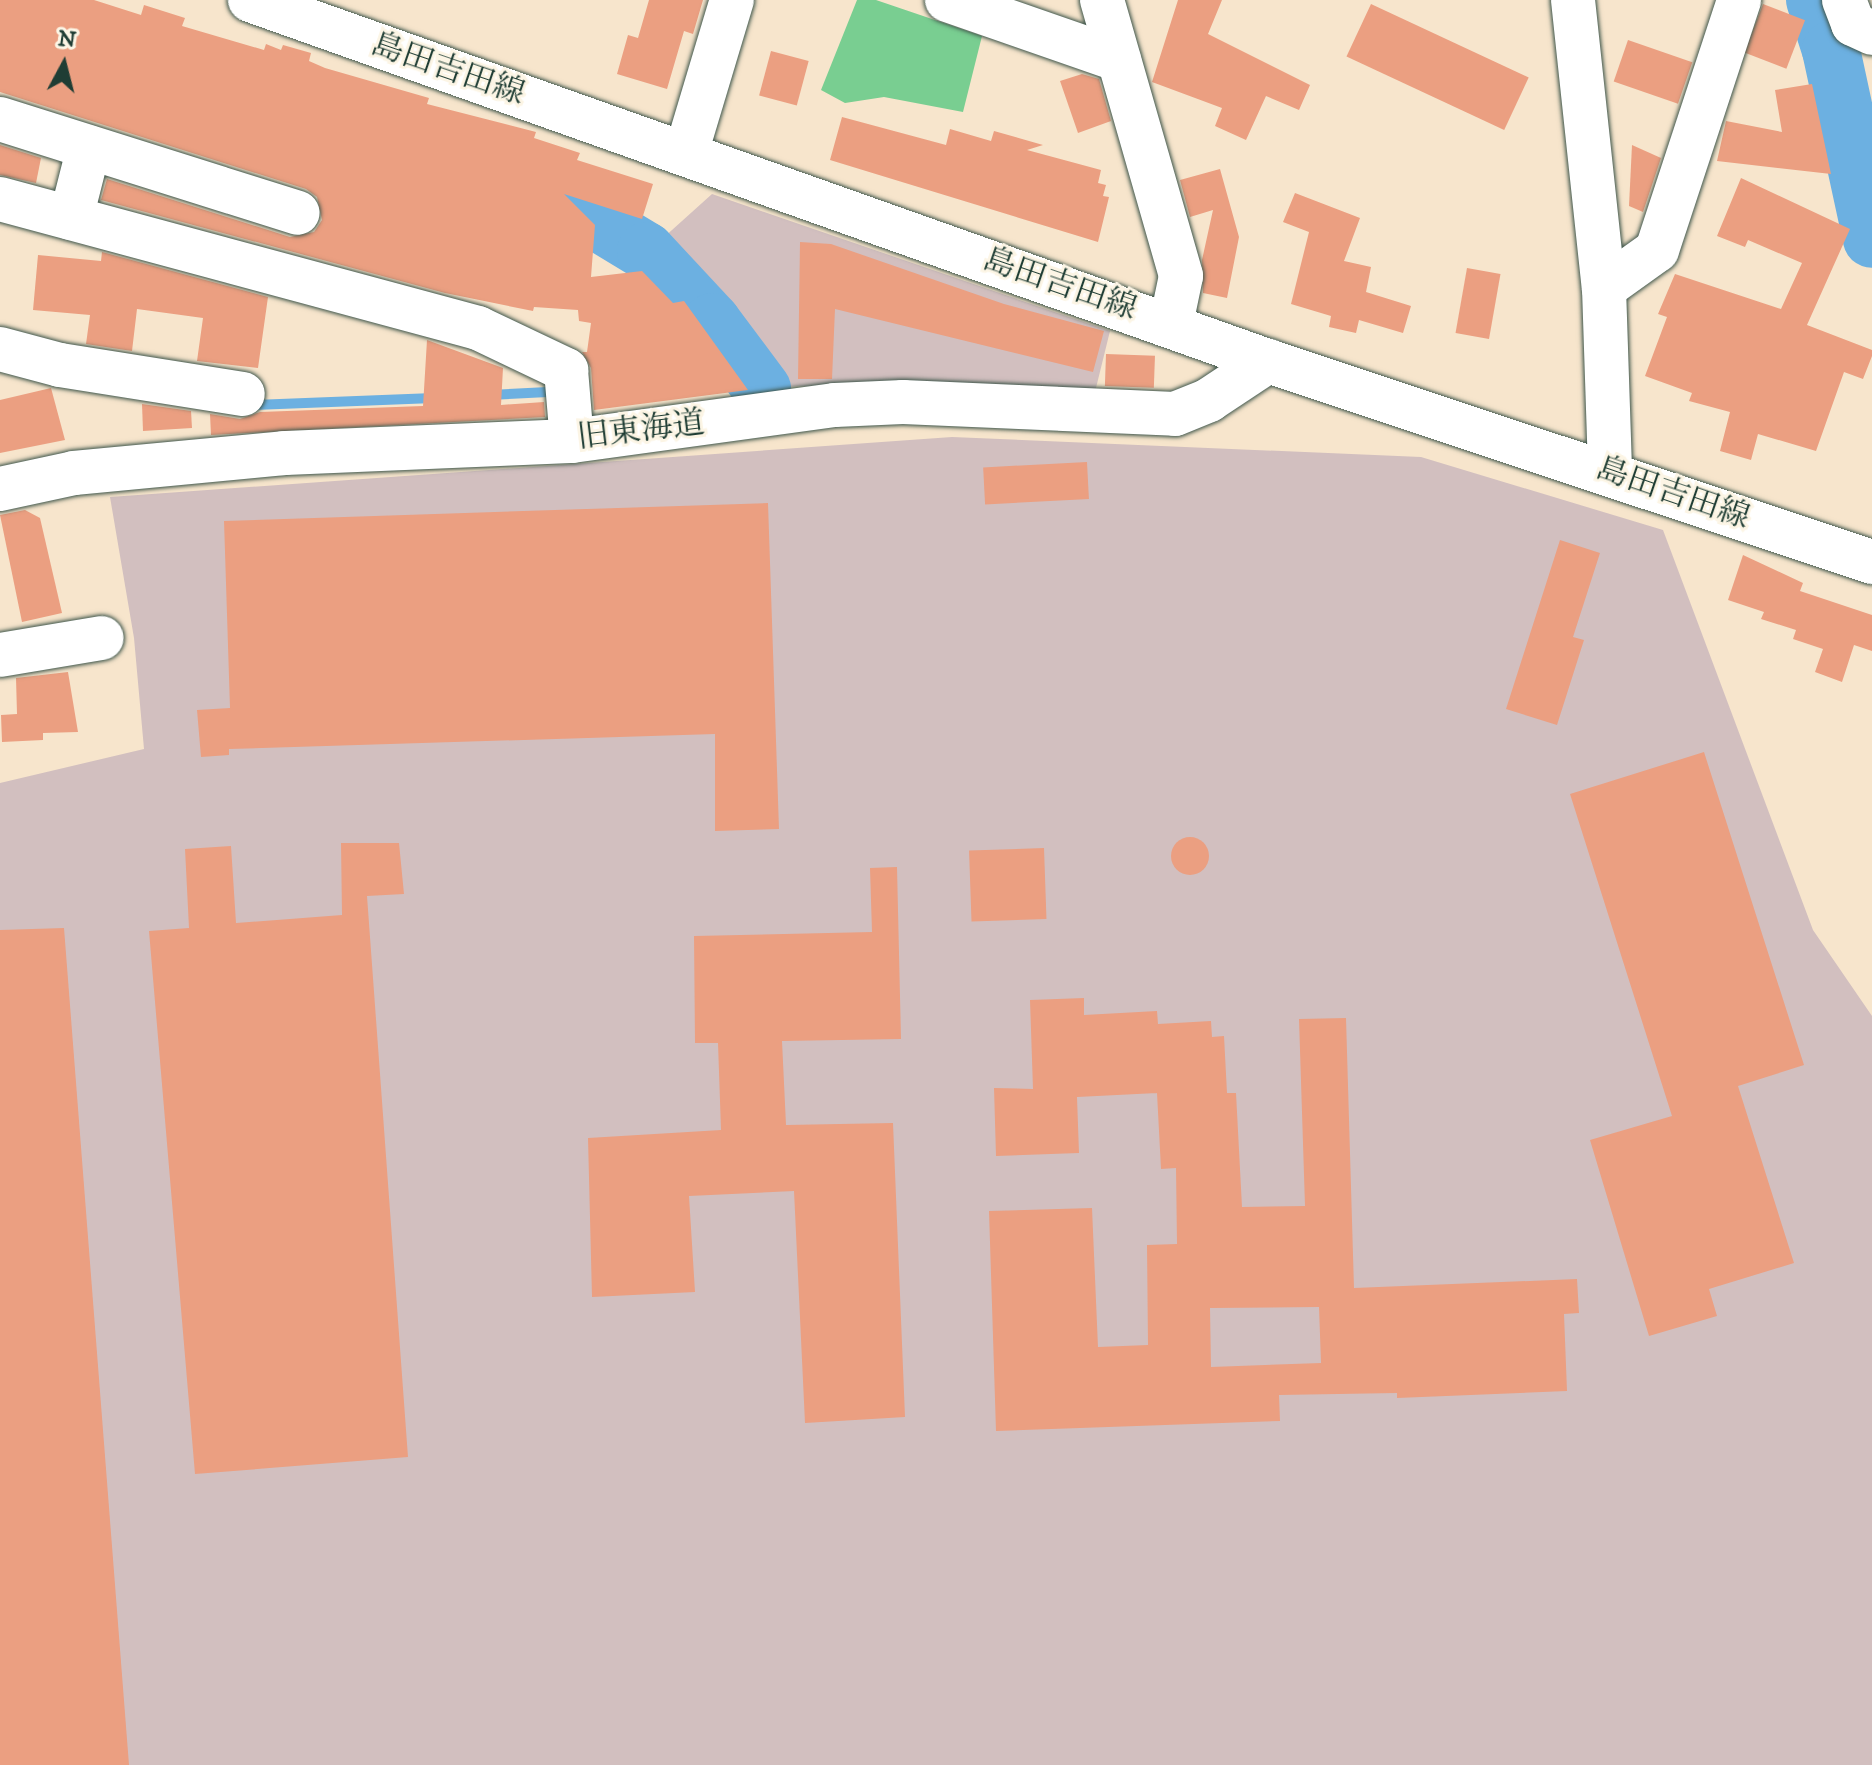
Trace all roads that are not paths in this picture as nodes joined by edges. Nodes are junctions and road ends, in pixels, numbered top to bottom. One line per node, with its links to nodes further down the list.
1 (250, 0): 12 (street, 島田吉田線)
2 (732, 0): 12 (street)
3 (947, 0): 9 (street)
4 (1102, 0): 9 (street)
5 (1573, 0): 16 (street)
6 (1739, 0): 16 (street)
7 (1844, 0): 8 (street)
8 (1872, 33)
9 (1119, 60): 17 (street)
10 (0, 119): 11 (street)
11 (89, 147): 14 (street); 15 (street)
12 (686, 153): 17 (street, 島田吉田線)
13 (0, 199): 15 (street)
14 (298, 213)
15 (71, 218): 21 (street)
16 (1604, 288): 22 (street)
17 (1171, 324): 19 (street, 島田吉田線)
18 (0, 349): 20 (street)
19 (1268, 361): 21 (street, 旧東海道); 22 (street, 島田吉田線)
20 (243, 394)
21 (572, 441): 23 (street, 旧東海道)
22 (1610, 473): 24 (street, 島田吉田線)
23 (0, 489)
24 (1872, 562)
25 (102, 638): 26 (street)
26 (0, 655)

